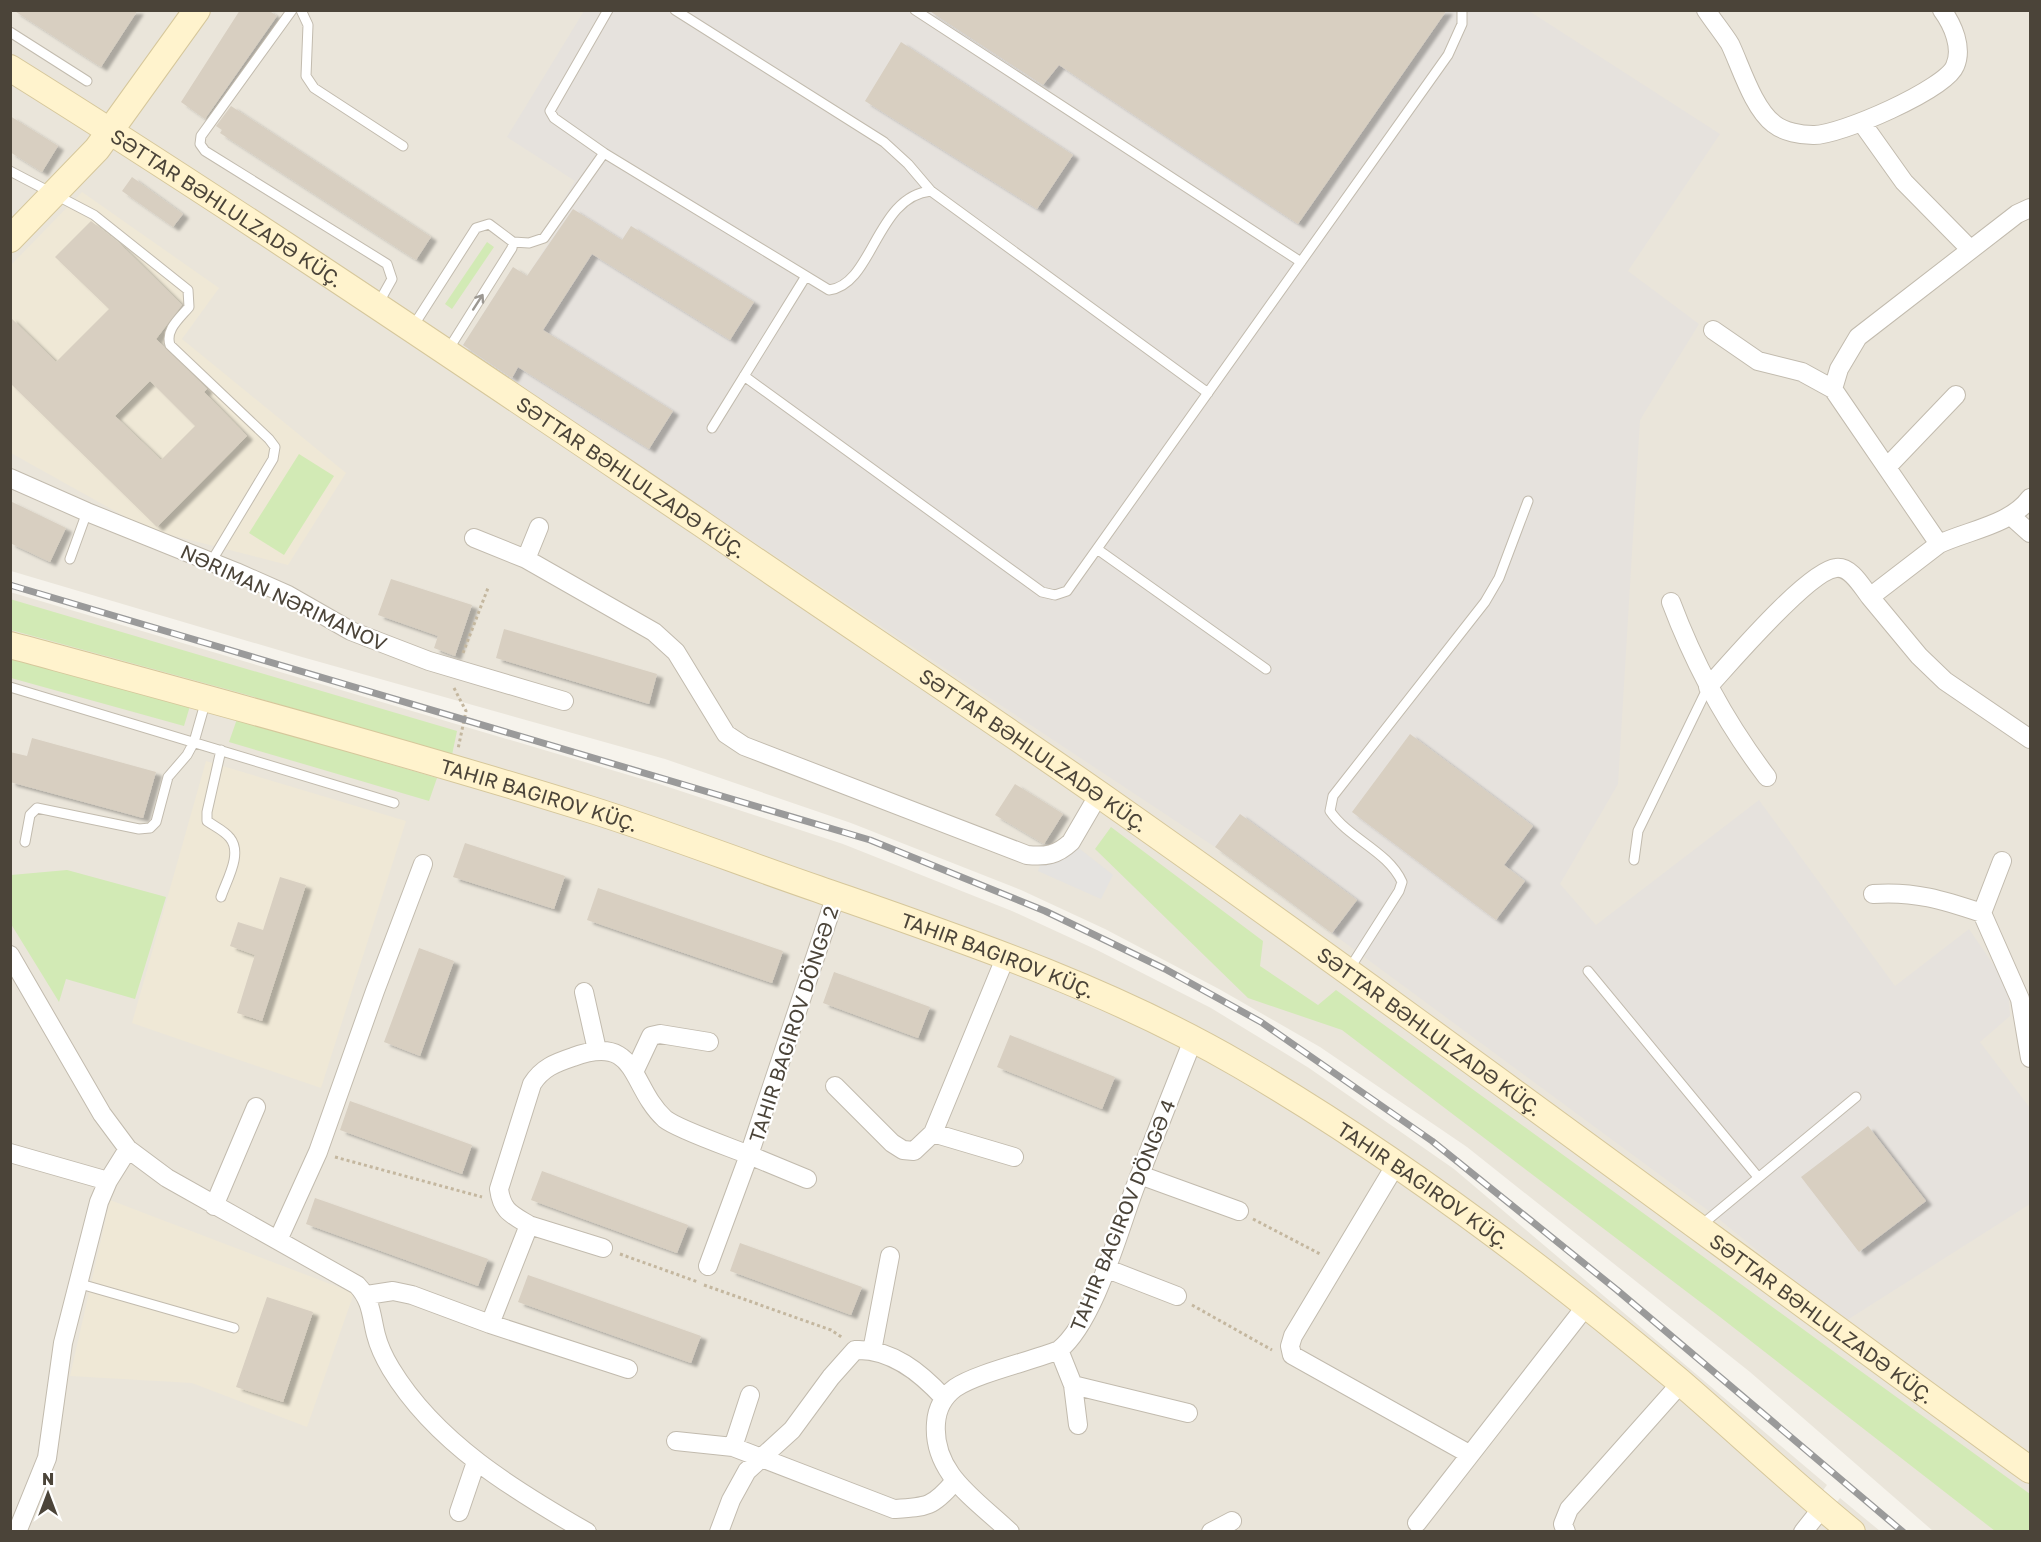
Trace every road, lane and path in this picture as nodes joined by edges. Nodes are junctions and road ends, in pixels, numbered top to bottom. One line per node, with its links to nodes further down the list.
1 (197, 10): 14 (main road)
2 (292, 10): 26 (lane)
3 (301, 10): 15 (lane)
4 (608, 10): 16 (lane)
5 (675, 10): 18 (lane)
6 (915, 10): 24 (lane)
7 (1462, 10): 24 (lane)
8 (1706, 10): 13 (street)
9 (1942, 10): 13 (street)
10 (10, 32): 12 (lane)
11 (10, 69): 14 (main road, SƏTTAR BƏHLULZADƏ KÜÇ.)
12 (87, 81)
13 (1862, 123): 23 (street)
14 (111, 131): 19 (main road); 26 (main road, SƏTTAR BƏHLULZADƏ KÜÇ.)
15 (404, 146)
16 (604, 153): 22 (lane); 25 (lane)
17 (10, 171): 19 (lane)
18 (931, 192): 25 (lane); 32 (lane)
19 (55, 194): 21 (main road); 48 (lane)
20 (2031, 208): 23 (street)
21 (10, 239)
22 (513, 242): 27 (lane); 29 (lane, one-way to 22)
23 (1970, 249): 31 (street)
24 (1301, 262): 32 (lane)
25 (806, 276): 30 (lane)
26 (377, 306): 27 (main road, SƏTTAR BƏHLULZADƏ KÜÇ.)
27 (411, 329): 29 (main road, SƏTTAR BƏHLULZADƏ KÜÇ.)
28 (1713, 330): 31 (street)
29 (447, 352): 61 (main road, SƏTTAR BƏHLULZADƏ KÜÇ.)
30 (744, 376): 34 (lane); 45 (lane)
31 (1833, 389): 35 (street)
32 (1208, 393): 45 (lane)
33 (1956, 395): 35 (street)
34 (712, 428)
35 (1888, 465): 44 (street)
36 (10, 478): 39 (street, NƏRIMAN NƏRIMANOV)
37 (2031, 498): 40 (street)
38 (1528, 501): 74 (lane)
39 (87, 512): 46 (lane); 48 (street, NƏRIMAN NƏRIMANOV)
40 (2011, 516): 42 (street); 44 (street)
41 (539, 527): 47 (street)
42 (2031, 533)
43 (474, 538): 47 (street)
44 (1939, 544): 49 (street)
45 (1097, 549): 52 (lane)
46 (70, 559)
47 (526, 559): 61 (street)
48 (212, 562): 56 (street, NƏRIMAN NƏRIMANOV)
49 (1870, 597): 54 (street); 57 (street)
50 (1671, 602): 54 (street)
51 (10, 645): 55 (main road)
52 (1266, 669)
53 (10, 687): 58 (lane)
54 (1708, 687): 60 (street); 64 (lane)
55 (206, 698): 58 (lane); 68 (main road)
56 (564, 701)
57 (2031, 739)
58 (194, 742): 59 (lane); 63 (lane)
59 (221, 750): 62 (lane); 69 (lane)
60 (1767, 777)
61 (1099, 794): 74 (main road, SƏTTAR BƏHLULZADƏ KÜÇ.)
62 (394, 803)
63 (25, 842)
64 (1634, 860)
65 (2002, 861): 70 (street)
66 (423, 864): 86 (street)
67 (1874, 894): 70 (street)
68 (836, 896): 72 (main road); 88 (street)
69 (221, 897)
70 (1982, 913): 79 (street)
71 (10, 955): 85 (street)
72 (1006, 956): 76 (main road); 84 (street)
73 (1588, 971): 92 (lane)
74 (1346, 973): 99 (main road, SƏTTAR BƏHLULZADƏ KÜÇ.)
75 (584, 992): 78 (street)
76 (1193, 1040): 90 (main road); 91 (street)
77 (709, 1042): 80 (street)
78 (597, 1050): 80 (street); 95 (street)
79 (2031, 1058)
80 (635, 1070): 88 (street)
81 (835, 1086): 84 (street)
82 (1856, 1097): 92 (lane)
83 (256, 1107): 96 (street)
84 (933, 1133): 89 (street)
85 (128, 1149): 94 (street); 96 (street)
86 (318, 1152): 95 (path); 100 (street)
87 (10, 1153): 94 (street)
88 (749, 1155): 93 (street); 104 (street)
89 (1014, 1157)
90 (1395, 1166): 103 (street); 109 (main road)
91 (1140, 1175): 97 (street); 105 (street)
92 (1758, 1177): 99 (lane)
93 (807, 1179)
94 (108, 1180): 106 (street)
95 (501, 1203): 98 (street)
96 (214, 1206): 100 (street)
97 (1239, 1211): 103 (path)
98 (529, 1225): 101 (street); 110 (street)
99 (1697, 1229): 127 (main road, SƏTTAR BƏHLULZADƏ KÜÇ.)
100 (278, 1240): 107 (street)
101 (603, 1248): 112 (path)
102 (890, 1256): 112 (street)
103 (1338, 1264): 114 (street)
104 (708, 1266)
105 (1105, 1268): 108 (street); 113 (street)
106 (77, 1283): 111 (lane); 133 (street)
107 (367, 1295): 110 (street); 126 (street)
108 (1177, 1296): 114 (path)
109 (1586, 1306): 116 (main road); 124 (street)
110 (490, 1324): 115 (street)
111 (234, 1328)
112 (863, 1350): 119 (street); 125 (street)
113 (1059, 1350): 117 (street); 119 (street)
114 (1292, 1355): 124 (street)
115 (628, 1369)
116 (1681, 1383): 129 (main road); 138 (street)
117 (1073, 1385): 120 (street); 121 (street)
118 (750, 1395): 123 (street)
119 (944, 1398): 128 (street)
120 (1188, 1413)
121 (1078, 1425)
122 (676, 1441): 123 (street)
123 (732, 1447): 125 (street)
124 (1469, 1454): 132 (street)
125 (761, 1457): 128 (street); 135 (street)
126 (476, 1462): 130 (street); 134 (street)
127 (2031, 1470)
128 (954, 1482): 136 (street)
129 (1822, 1508): 139 (street); 140 (main road)
130 (459, 1512)
131 (1232, 1521): 137 (street)
132 (1417, 1523)
133 (17, 1532)
134 (587, 1532)
135 (719, 1532)
136 (1010, 1532)
137 (1211, 1532)
138 (1566, 1532)
139 (1803, 1532)
140 (1852, 1532)

